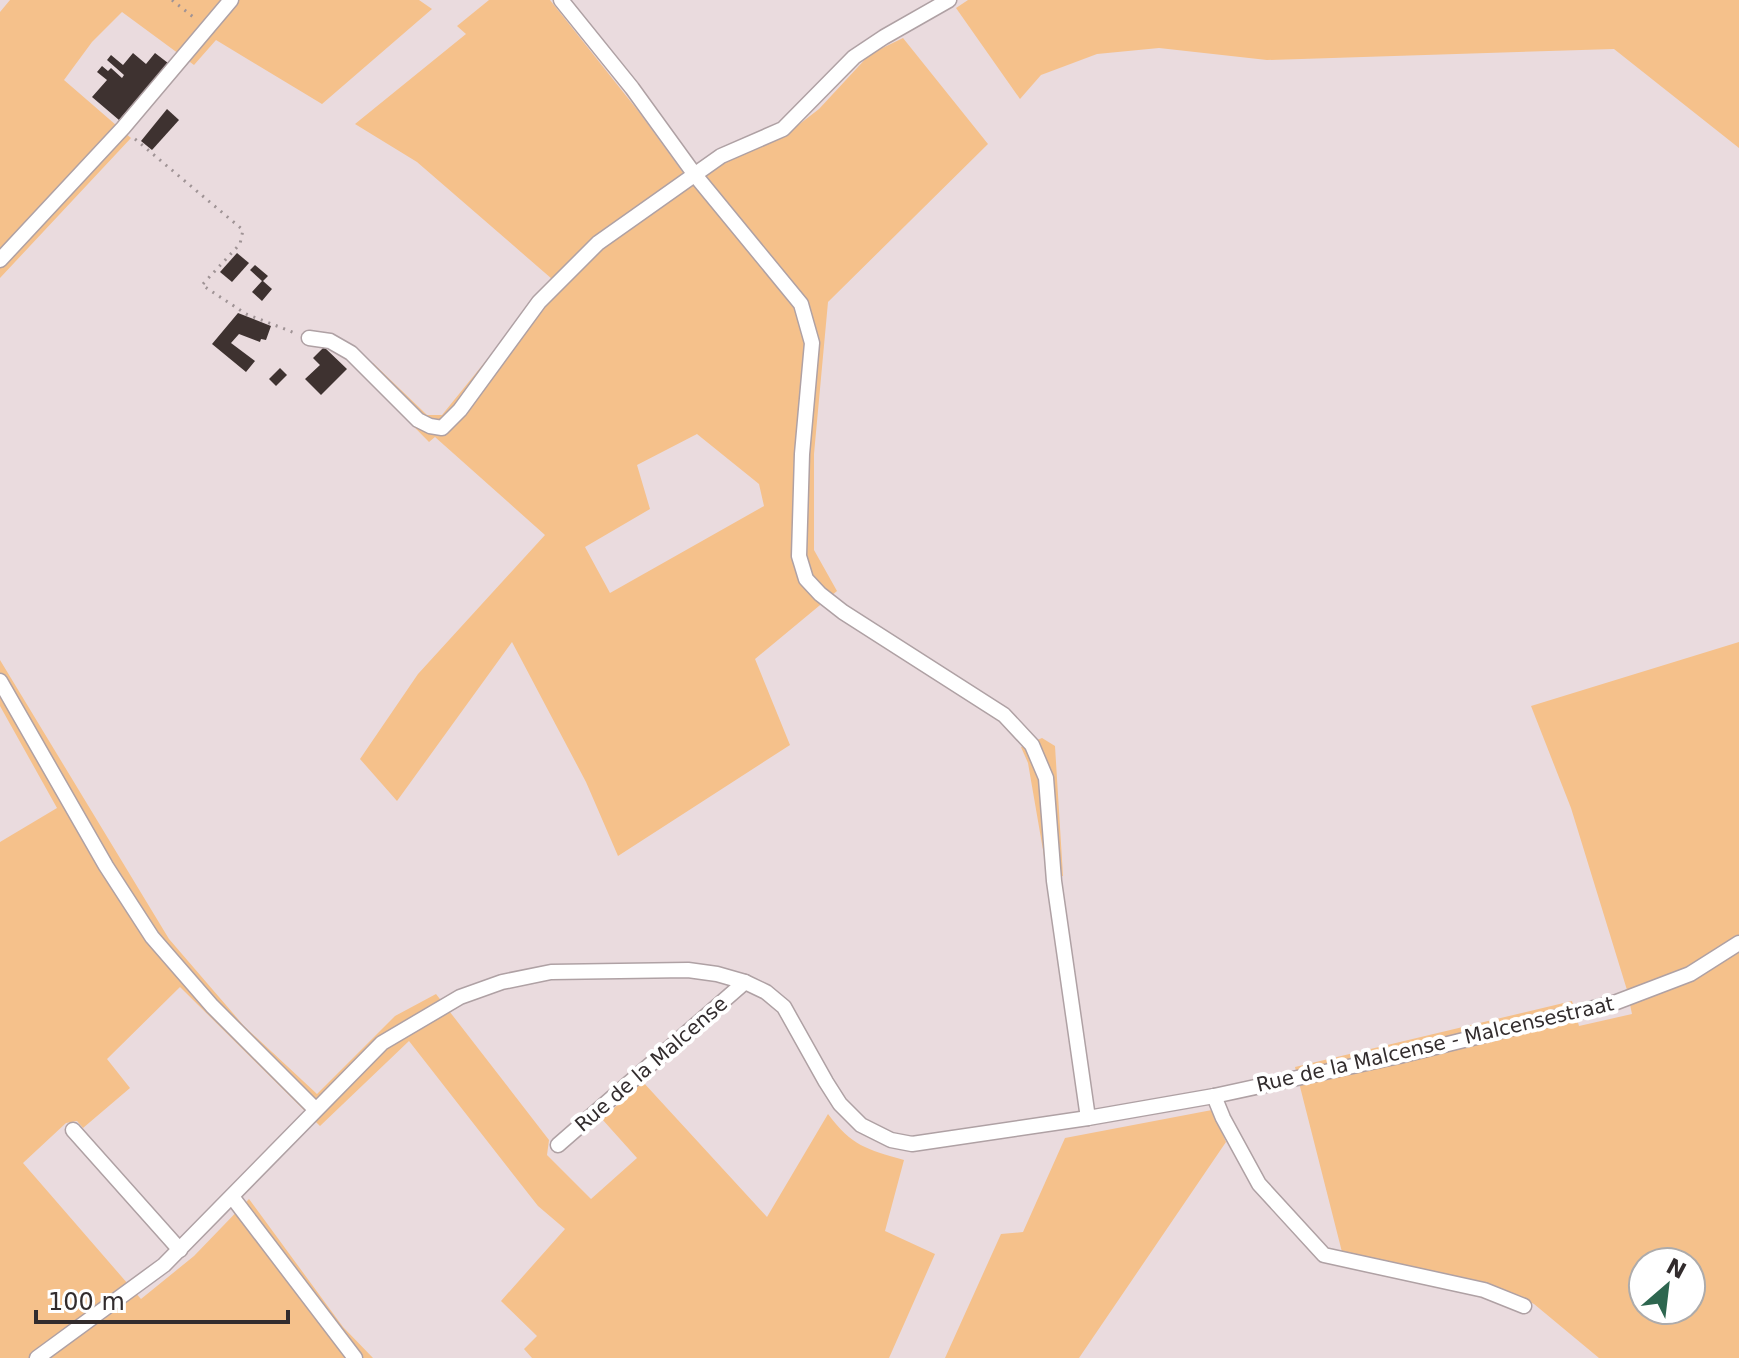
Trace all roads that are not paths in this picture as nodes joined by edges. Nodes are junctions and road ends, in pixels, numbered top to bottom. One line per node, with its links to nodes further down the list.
1 (231, 0): 5 (street)
2 (561, 0): 4 (street)
3 (949, 0): 4 (street)
4 (695, 175): 6 (street); 12 (street)
5 (0, 260)
6 (309, 338)
7 (0, 681): 11 (street)
8 (1739, 943): 10 (street, Rue de la Malcense - Malcensestraat)
9 (745, 982): 11 (street, Rue de la Malcense - Malcensestraat); 12 (street, Rue de la Malcense - Malcensestraat); 14 (street, Rue de la Malcense)
10 (1214, 1096): 12 (street, Rue de la Malcense - Malcensestraat); 17 (street)
11 (315, 1109): 15 (street, Rue de la Malcense - Malcensestraat)
12 (1088, 1118)
13 (73, 1130): 16 (street)
14 (558, 1145)
15 (233, 1198): 16 (street, Rue de la Malcense - Malcensestraat); 19 (street)
16 (180, 1250): 18 (street, Rue de la Malcense - Malcensestraat)
17 (1524, 1306)
18 (37, 1358)
19 (355, 1358)

